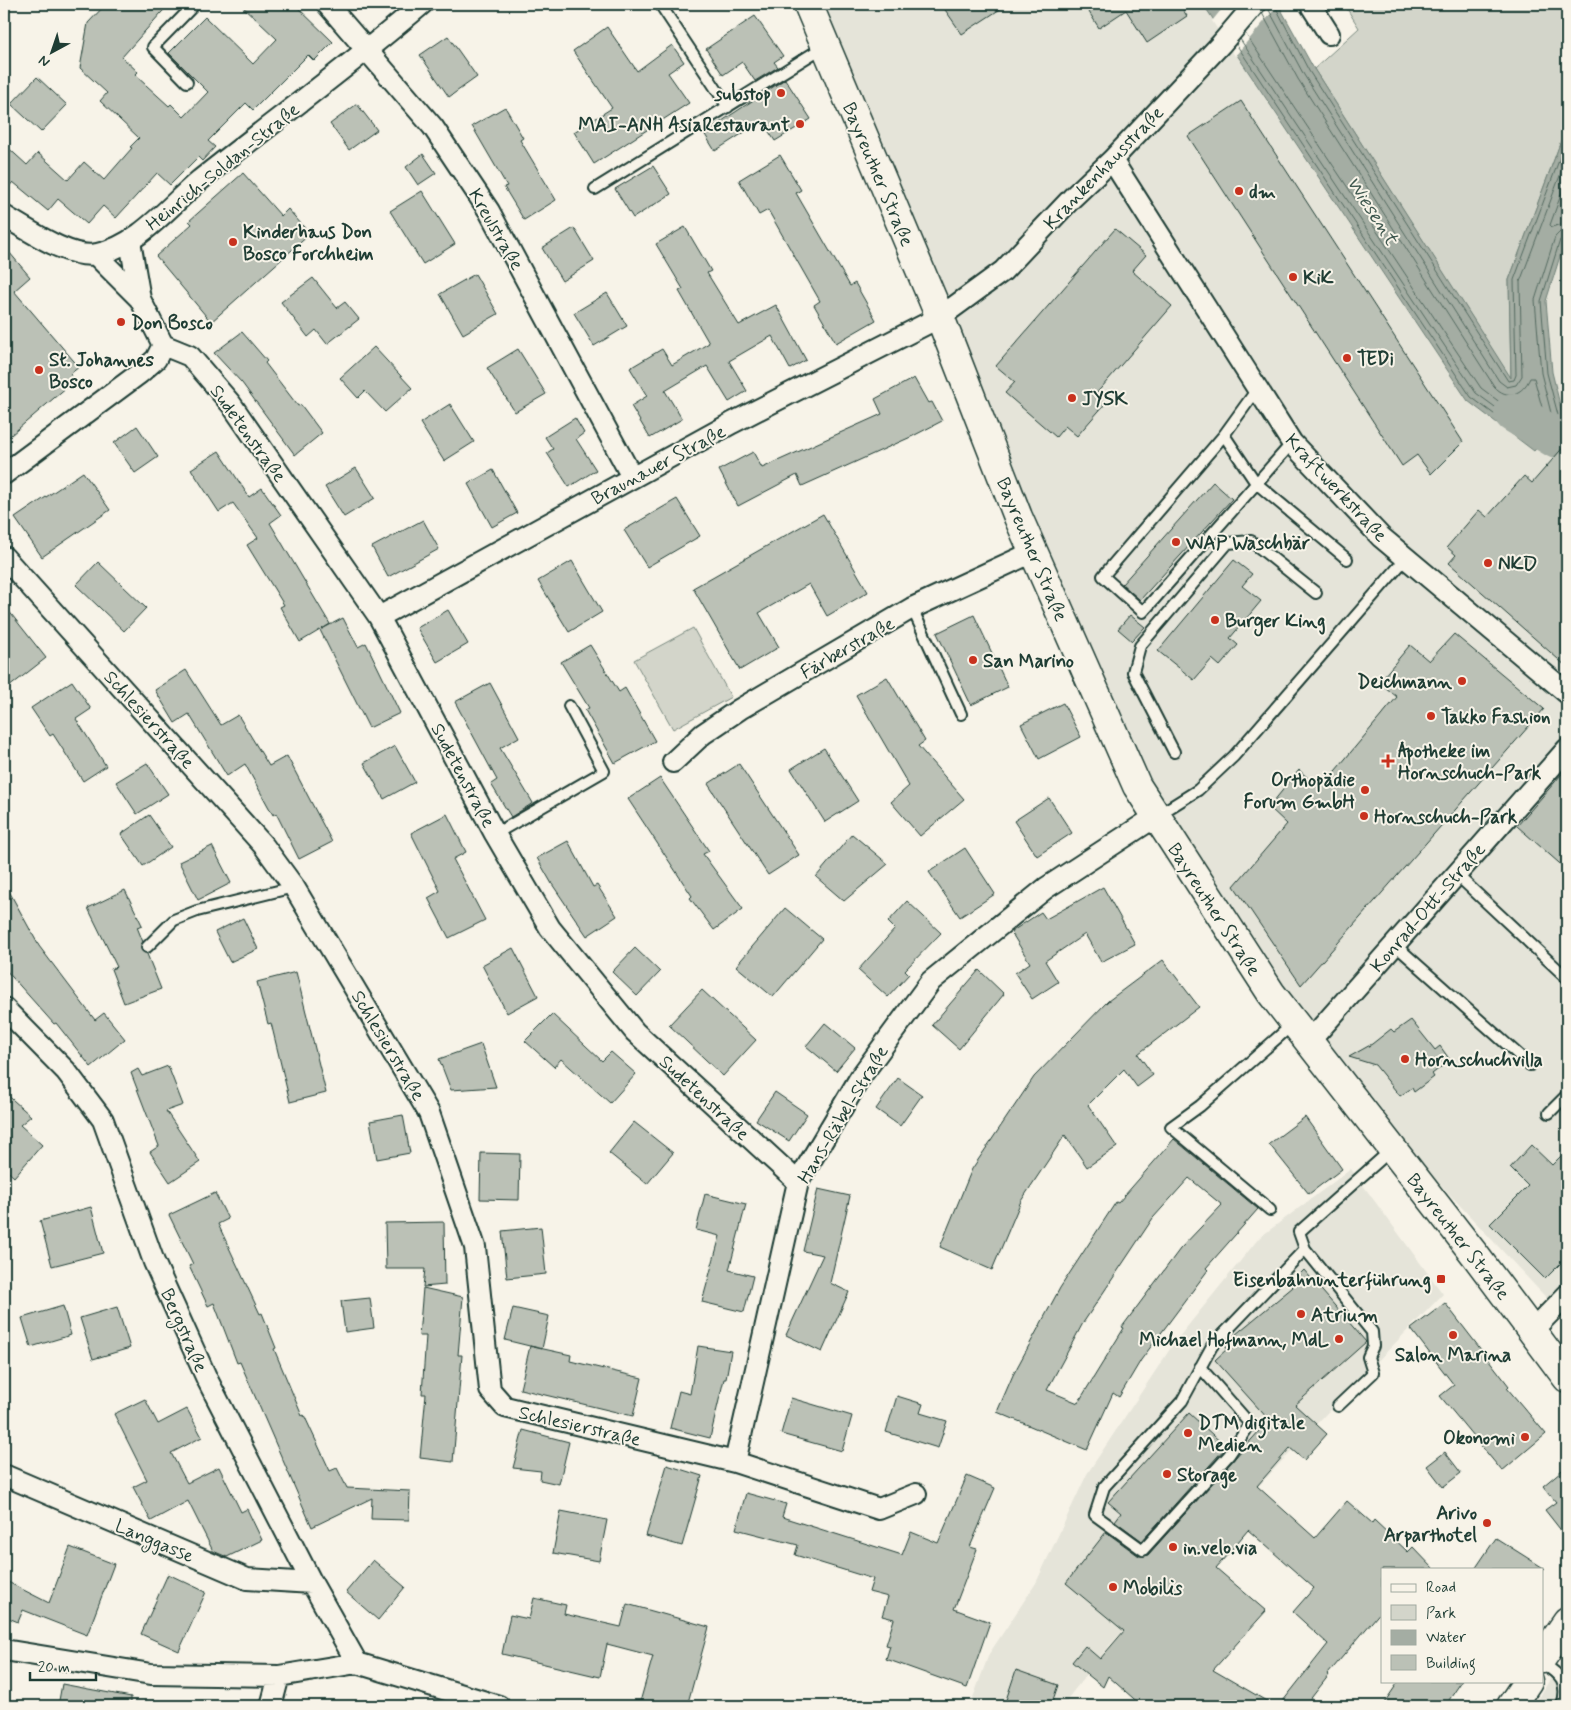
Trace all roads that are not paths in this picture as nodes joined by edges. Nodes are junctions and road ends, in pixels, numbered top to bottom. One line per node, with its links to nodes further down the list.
1 (195, 4): 11 (lane)
2 (327, 4): 10 (street, Kreulstraße)
3 (422, 4): 10 (street, Heinrich-Soldan-Straße)
4 (660, 4): 12 (lane)
5 (808, 4): 9 (main road, Bayreuther Straße)
6 (1255, 4): 13 (street, Krankenhausstraße)
7 (1310, 4): 8 (street)
8 (1329, 34)
9 (826, 46): 12 (lane); 19 (main road, Bayreuther Straße)
10 (368, 50): 16 (street, Heinrich-Soldan-Straße); 25 (street, Kreulstraße)
11 (186, 82)
12 (728, 107): 14 (lane)
13 (1112, 160): 19 (street, Krankenhausstraße); 21 (street, Kraftwerkstraße)
14 (594, 189)
15 (4, 216): 17 (street, Heinrich-Soldan-Straße)
16 (130, 241): 17 (street, Heinrich-Soldan-Straße); 18 (street)
17 (96, 255): 18 (street)
18 (140, 299): 20 (street)
19 (940, 317): 25 (street, Braunauer Straße); 27 (main road, Bayreuther Straße)
20 (163, 345): 24 (street); 33 (street, Sudetenstraße)
21 (1258, 388): 22 (lane); 23 (street, Kraftwerkstraße)
22 (1224, 436): 26 (lane); 26 (lane)
23 (1292, 443): 26 (lane); 29 (street, Kraftwerkstraße)
24 (4, 474)
25 (632, 477): 33 (street, Braunauer Straße)
26 (1256, 483): 30 (lane)
27 (1033, 552): 32 (street, Färberstraße); 40 (main road, Bayreuther Straße)
28 (4, 556): 43 (street, Schlesierstraße)
29 (1407, 557): 34 (street, Kraftwerkstraße); 40 (lane)
30 (1347, 559)
31 (1316, 593): 38 (lane)
32 (912, 608): 36 (lane); 39 (street, Färberstraße)
33 (379, 617): 41 (street, Sudetenstraße)
34 (1567, 693)
35 (569, 706): 41 (lane)
36 (961, 714)
37 (1567, 749): 42 (street, Konrad-Ott-Straße)
38 (1174, 752)
39 (673, 762)
40 (1155, 817): 48 (main road, Bayreuther Straße); 53 (street, Hans-Räbel-Straße)
41 (495, 834): 53 (street, Sudetenstraße)
42 (1456, 874): 44 (street, Konrad-Ott-Straße); 46 (lane)
43 (294, 887): 45 (lane); 61 (street, Schlesierstraße)
44 (1394, 944): 48 (street, Konrad-Ott-Straße); 49 (lane)
45 (147, 947)
46 (1567, 978)
47 (4, 1008): 64 (street, Bergstraße)
48 (1301, 1033): 52 (main road, Bayreuther Straße); 54 (lane)
49 (1530, 1065)
50 (1567, 1095): 51 (lane)
51 (1549, 1113)
52 (1392, 1149): 55 (lane); 57 (main road, Bayreuther Straße)
53 (798, 1182): 61 (street, Hans-Räbel-Straße)
54 (1270, 1210)
55 (1305, 1249): 58 (lane); 60 (lane)
56 (1567, 1295): 57 (street)
57 (1532, 1331): 59 (main road, Bayreuther Straße)
58 (1200, 1367): 58 (lane)
59 (1567, 1378)
60 (1338, 1406)
61 (735, 1462): 63 (street)
62 (4, 1475): 64 (street, Langgasse)
63 (916, 1494)
64 (312, 1583): 68 (street, Bergstraße)
65 (1567, 1622): 67 (main road)
66 (4, 1650): 70 (street)
67 (1544, 1655)
68 (357, 1663): 70 (street); 73 (street)
69 (1544, 1664): 75 (lane)
70 (279, 1676): 72 (street)
71 (1527, 1682): 74 (main road)
72 (271, 1706)
73 (500, 1706)
74 (1511, 1706)
75 (1562, 1706)

